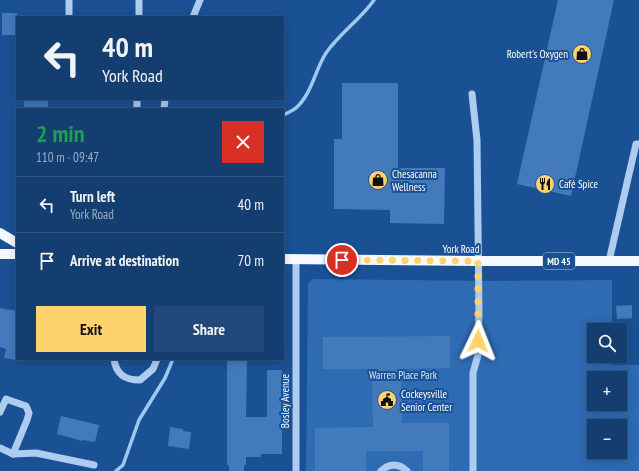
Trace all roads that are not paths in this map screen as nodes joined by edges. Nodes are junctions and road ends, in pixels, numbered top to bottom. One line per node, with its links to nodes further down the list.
1 (69, 0): 4 (street)
2 (139, 0): 5 (street)
3 (200, 0): 6 (street)
4 (69, 16)
5 (139, 16)
6 (193, 16)
7 (472, 94): 15 (street)
8 (639, 144): 16 (street)
9 (0, 233): 10 (main road)
10 (16, 242)
11 (0, 254): 12 (main road)
12 (16, 254)
13 (284, 259): 14 (main road, York Road / MD 45)
14 (296, 260): 15 (main road, York Road / MD 45); 24 (street, Bosley Avenue)
15 (478, 261): 16 (main road, York Road / MD 45); 27 (street)
16 (610, 261): 17 (main road, York Road / MD 45)
17 (639, 261)
18 (114, 360): 19 (street)
19 (157, 360)
20 (0, 412): 22 (street)
21 (0, 448): 22 (street)
22 (13, 454): 23 (street)
23 (94, 465)
24 (296, 471)
25 (381, 471): 26 (street)
26 (407, 471)
27 (473, 471)

